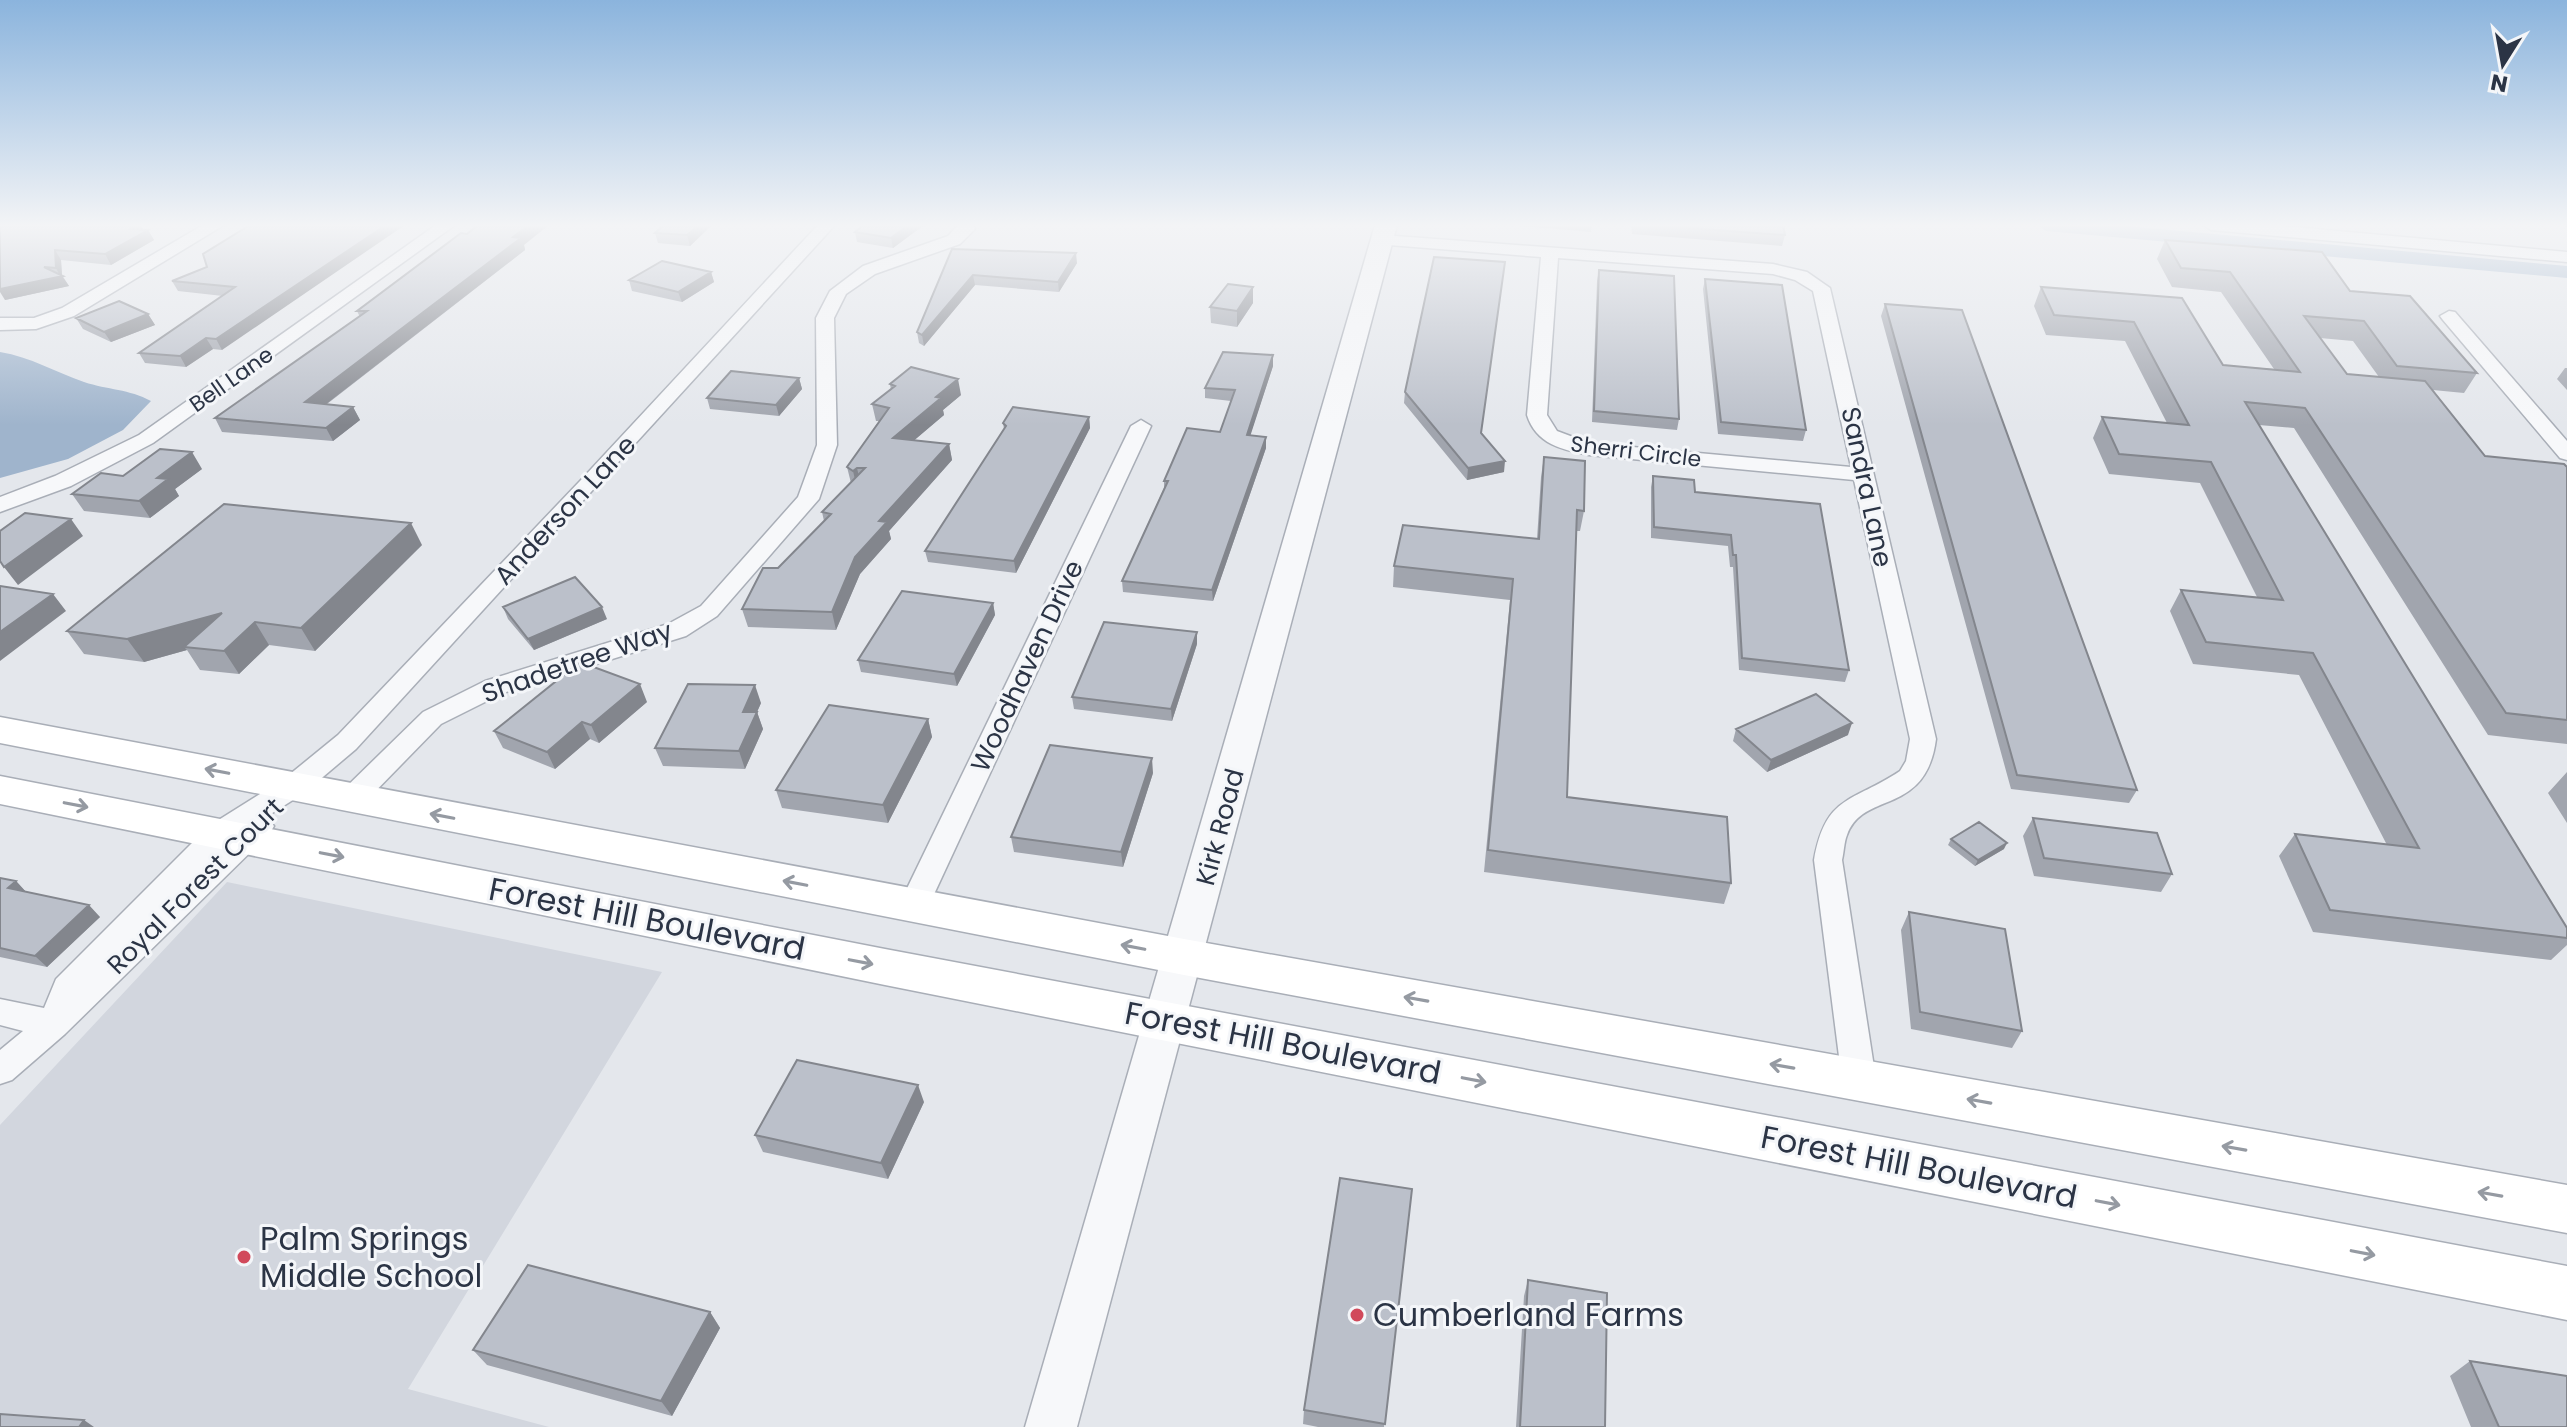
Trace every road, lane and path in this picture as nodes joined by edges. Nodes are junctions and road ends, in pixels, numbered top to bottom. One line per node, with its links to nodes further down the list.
1 (103, 292): 9 (street)
2 (353, 292): 13 (street, Bell Lane)
3 (766, 292): 15 (street, Anderson Lane)
4 (839, 292): 17 (street, Shadetree Way)
5 (1368, 292): 20 (street, Kirk Road)
6 (1547, 292): 12 (street, Sherri Circle)
7 (1821, 292): 12 (street, Sandra Lane)
8 (2449, 316): 11 (street)
9 (0, 324)
10 (1141, 426): 19 (street, Woodhaven Drive)
11 (2567, 454)
12 (1864, 475): 25 (street, Sandra Lane)
13 (0, 505)
14 (0, 730): 15 (main road, one-way to 14)
15 (294, 786): 17 (main road); 18 (street, Royal Forest Court)
16 (0, 790): 18 (main road, Forest Hill Boulevard, one-way to 18)
17 (351, 799): 19 (main road, one-way to 17)
18 (234, 836): 22 (main road, Forest Hill Boulevard, one-way to 22); 23 (street, Royal Forest Court)
19 (914, 905): 20 (main road, one-way to 19)
20 (1184, 957): 22 (street, Kirk Road); 25 (main road, one-way to 20)
21 (0, 1012): 23 (street)
22 (1166, 1021): 27 (main road, Forest Hill Boulevard, one-way to 27); 28 (street, Kirk Road)
23 (54, 1024): 24 (street, Royal Forest Court)
24 (0, 1070)
25 (1859, 1080): 26 (main road, one-way to 25)
26 (2567, 1209)
27 (2567, 1293)
28 (1051, 1427)

